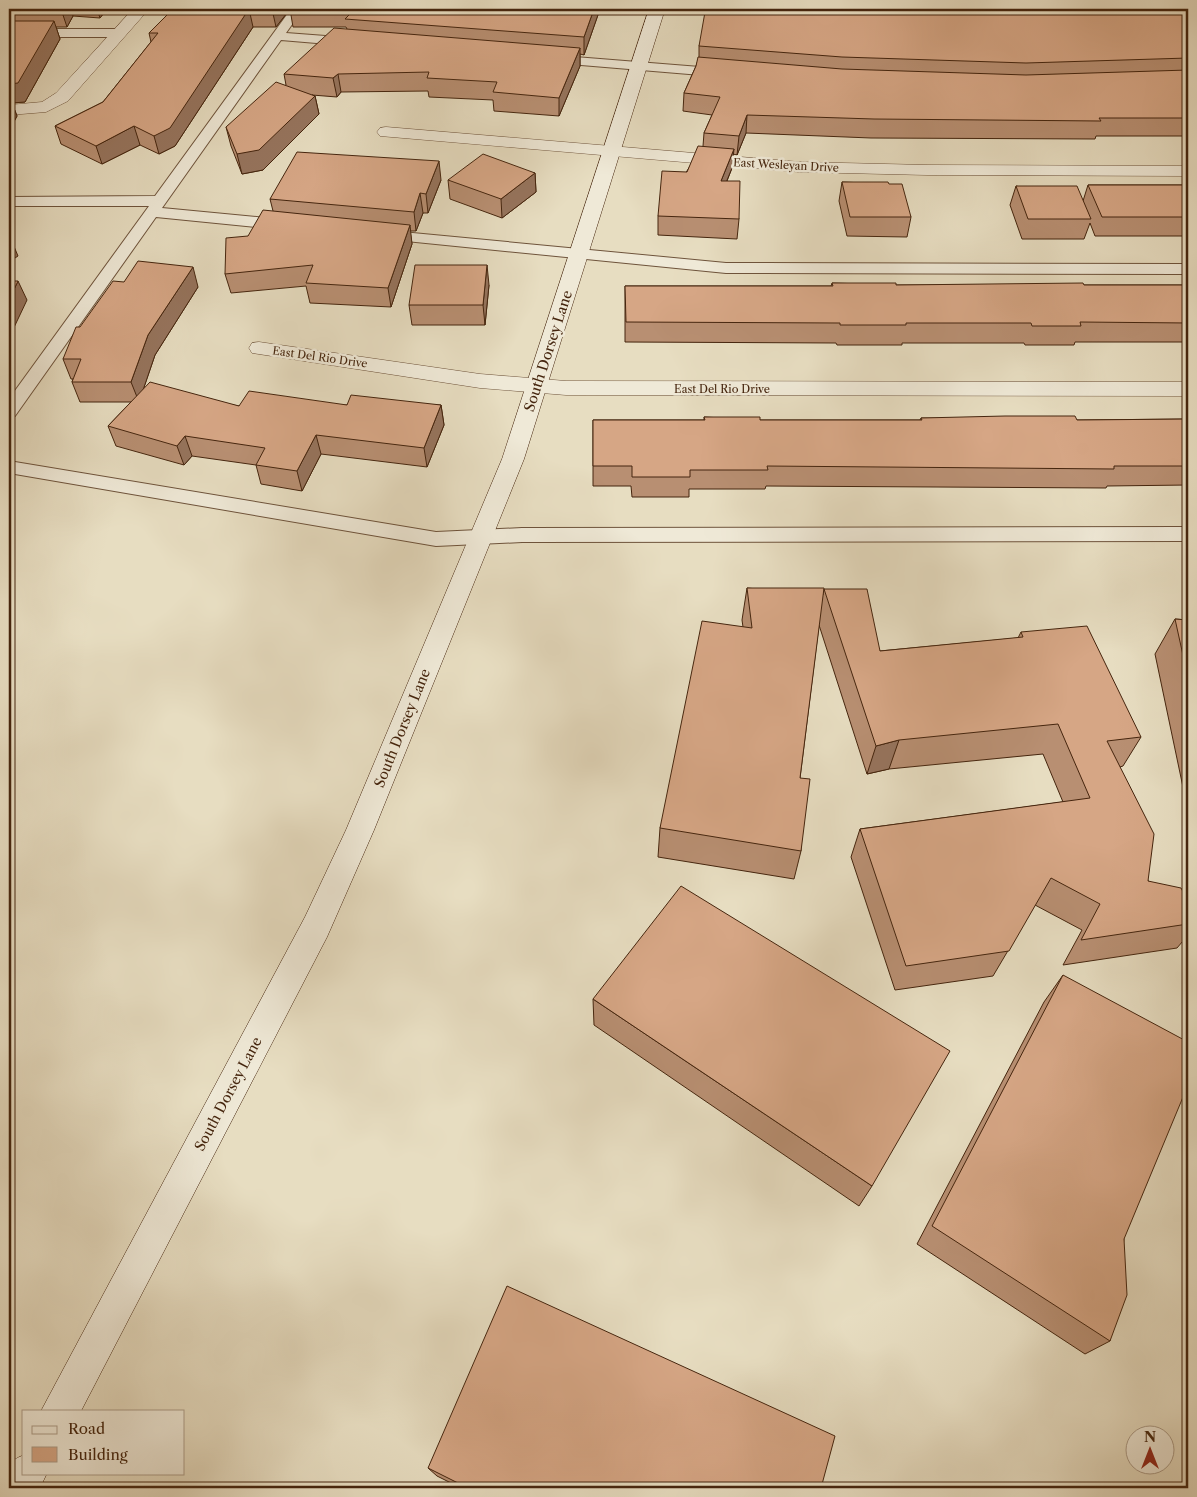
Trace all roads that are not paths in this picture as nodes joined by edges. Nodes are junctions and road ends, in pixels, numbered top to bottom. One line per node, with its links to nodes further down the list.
1 (141, 9): 5 (street)
2 (297, 9): 6 (lane)
3 (657, 9): 9 (street, South Dorsey Lane)
4 (9, 32): 5 (lane)
5 (120, 33): 11 (street)
6 (277, 36): 7 (lane); 16 (lane)
7 (364, 43)
8 (540, 58): 9 (lane)
9 (639, 66): 10 (lane); 13 (street, South Dorsey Lane)
10 (739, 74)
11 (9, 110)
12 (386, 132): 13 (street, East Wesleyan Drive)
13 (612, 152): 14 (street, East Wesleyan Drive); 19 (street, South Dorsey Lane)
14 (1188, 171)
15 (9, 201): 16 (lane)
16 (155, 206): 17 (lane); 24 (lane)
17 (307, 227)
18 (365, 233): 19 (lane)
19 (578, 255): 20 (lane); 22 (street, South Dorsey Lane)
20 (1188, 268)
21 (259, 348): 22 (street, East Del Rio Drive)
22 (537, 386): 23 (street, East Del Rio Drive); 27 (street, South Dorsey Lane)
23 (1188, 388)
24 (9, 412)
25 (9, 467): 27 (lane)
26 (1188, 534): 27 (lane)
27 (481, 537): 28 (street, South Dorsey Lane)
28 (61, 1410)
29 (26, 1474): 30 (street)
30 (19, 1488)

